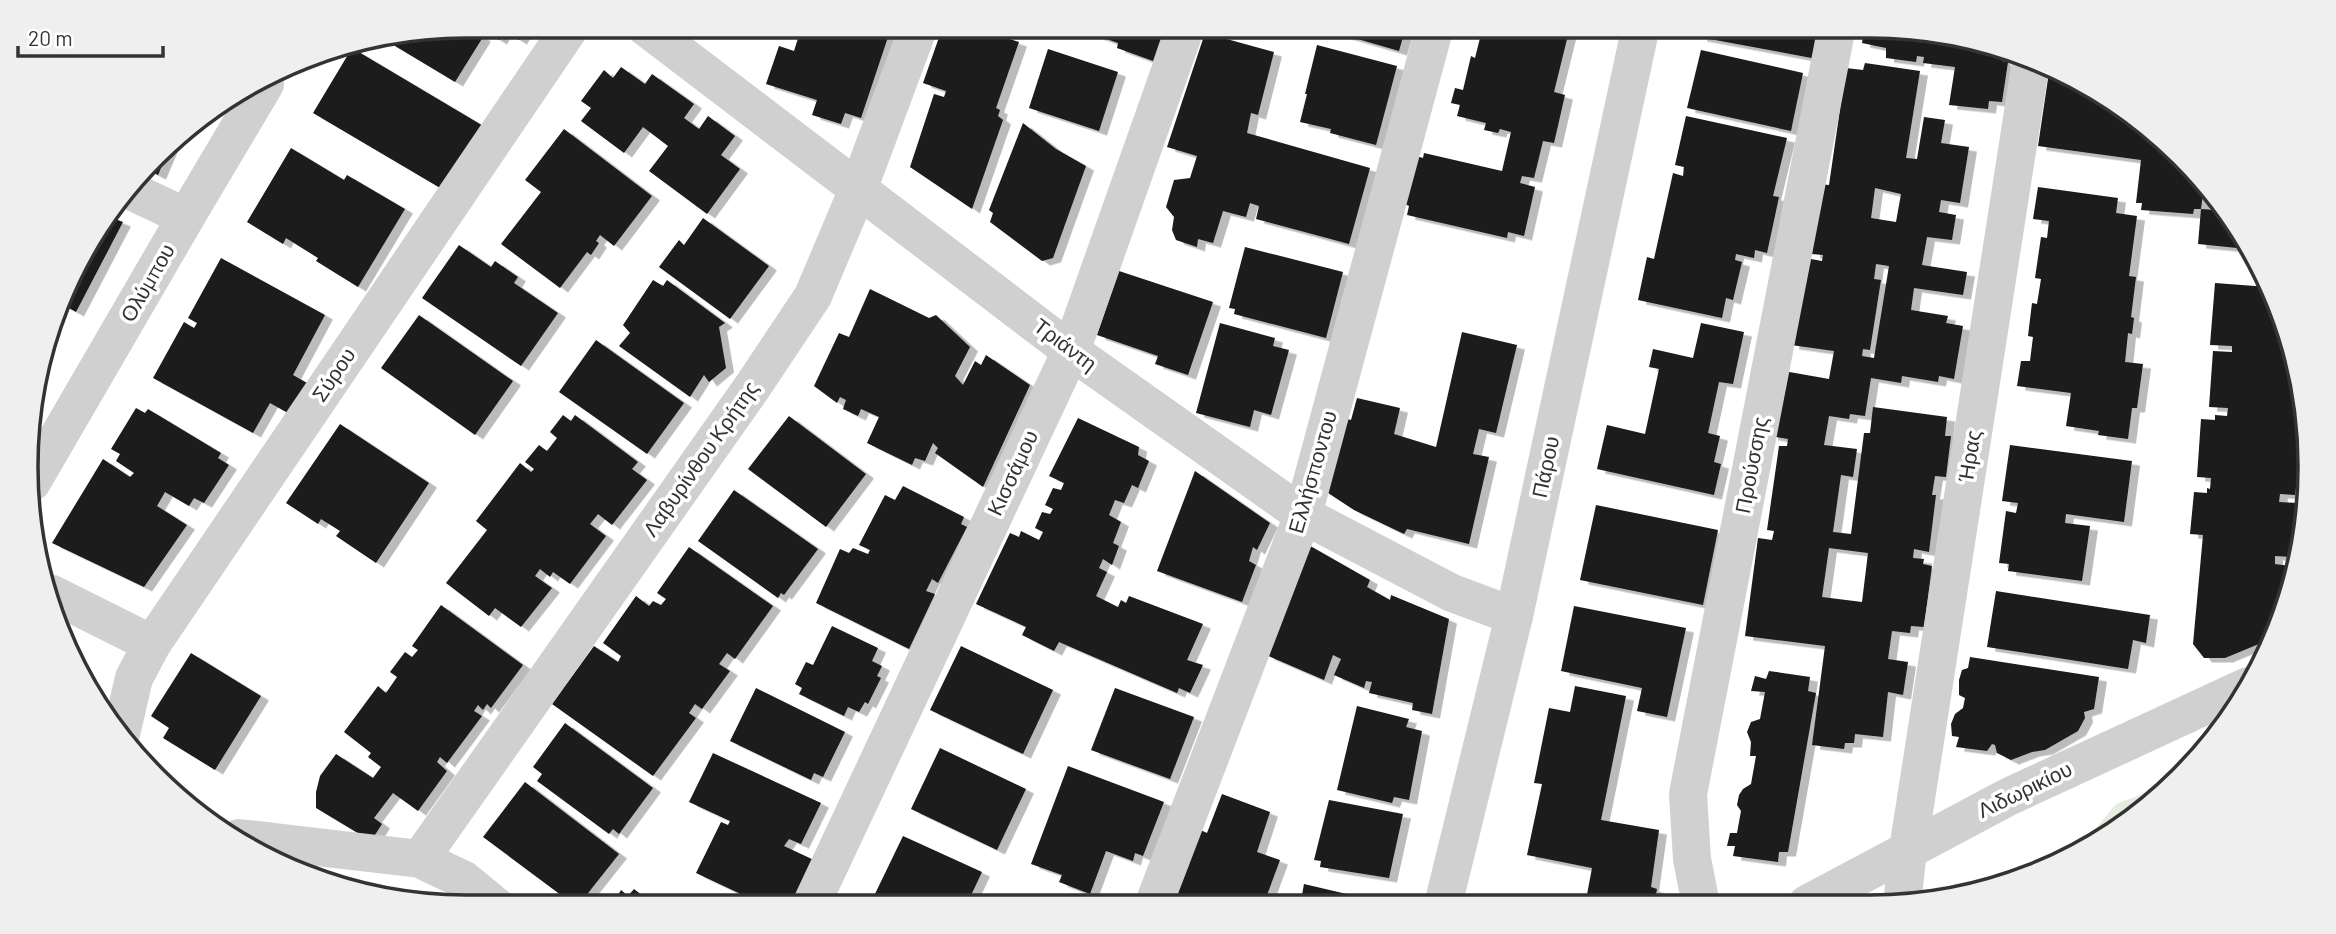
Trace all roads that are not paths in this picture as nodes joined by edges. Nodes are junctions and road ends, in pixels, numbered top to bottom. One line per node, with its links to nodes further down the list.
1 (563, 38): 18 (street, Σύρου)
2 (660, 38): 10 (street, Τριάντη)
3 (915, 38): 10 (street, Λαβυρίνθου Κρήτης)
4 (1182, 38): 13 (street, Κισσάμου)
5 (1431, 38): 15 (street, Ελλήσποντου)
6 (1638, 38): 17 (street, Πάρου)
7 (1836, 38): 29 (street, Προύσσης)
8 (2030, 70): 22 (street, Ήρας)
9 (260, 92): 12 (street, Ολύμπου)
10 (859, 187): 13 (street, Τριάντη); 23 (street, Λαβυρίνθου Κρήτης)
11 (137, 194): 12 (street)
12 (186, 217): 14 (street, Ολύμπου)
13 (1071, 351): 15 (street, Τριάντη); 26 (street, Κισσάμου)
14 (38, 473)
15 (1303, 515): 17 (street, Τριάντη); 27 (street, Ελλήσποντου)
16 (59, 597): 18 (street)
17 (1514, 616): 28 (street, Πάρου)
18 (152, 644): 20 (street, Σύρου)
19 (2232, 693): 22 (street, Λιδωρικίου)
20 (124, 723)
21 (257, 840): 23 (street)
22 (1909, 850): 24 (street, Ήρας); 30 (street, Λιδωρικίου)
23 (420, 859): 25 (street)
24 (1903, 894)
25 (482, 895)
26 (816, 895)
27 (1157, 895)
28 (1445, 895)
29 (1699, 895)
30 (1824, 895)

